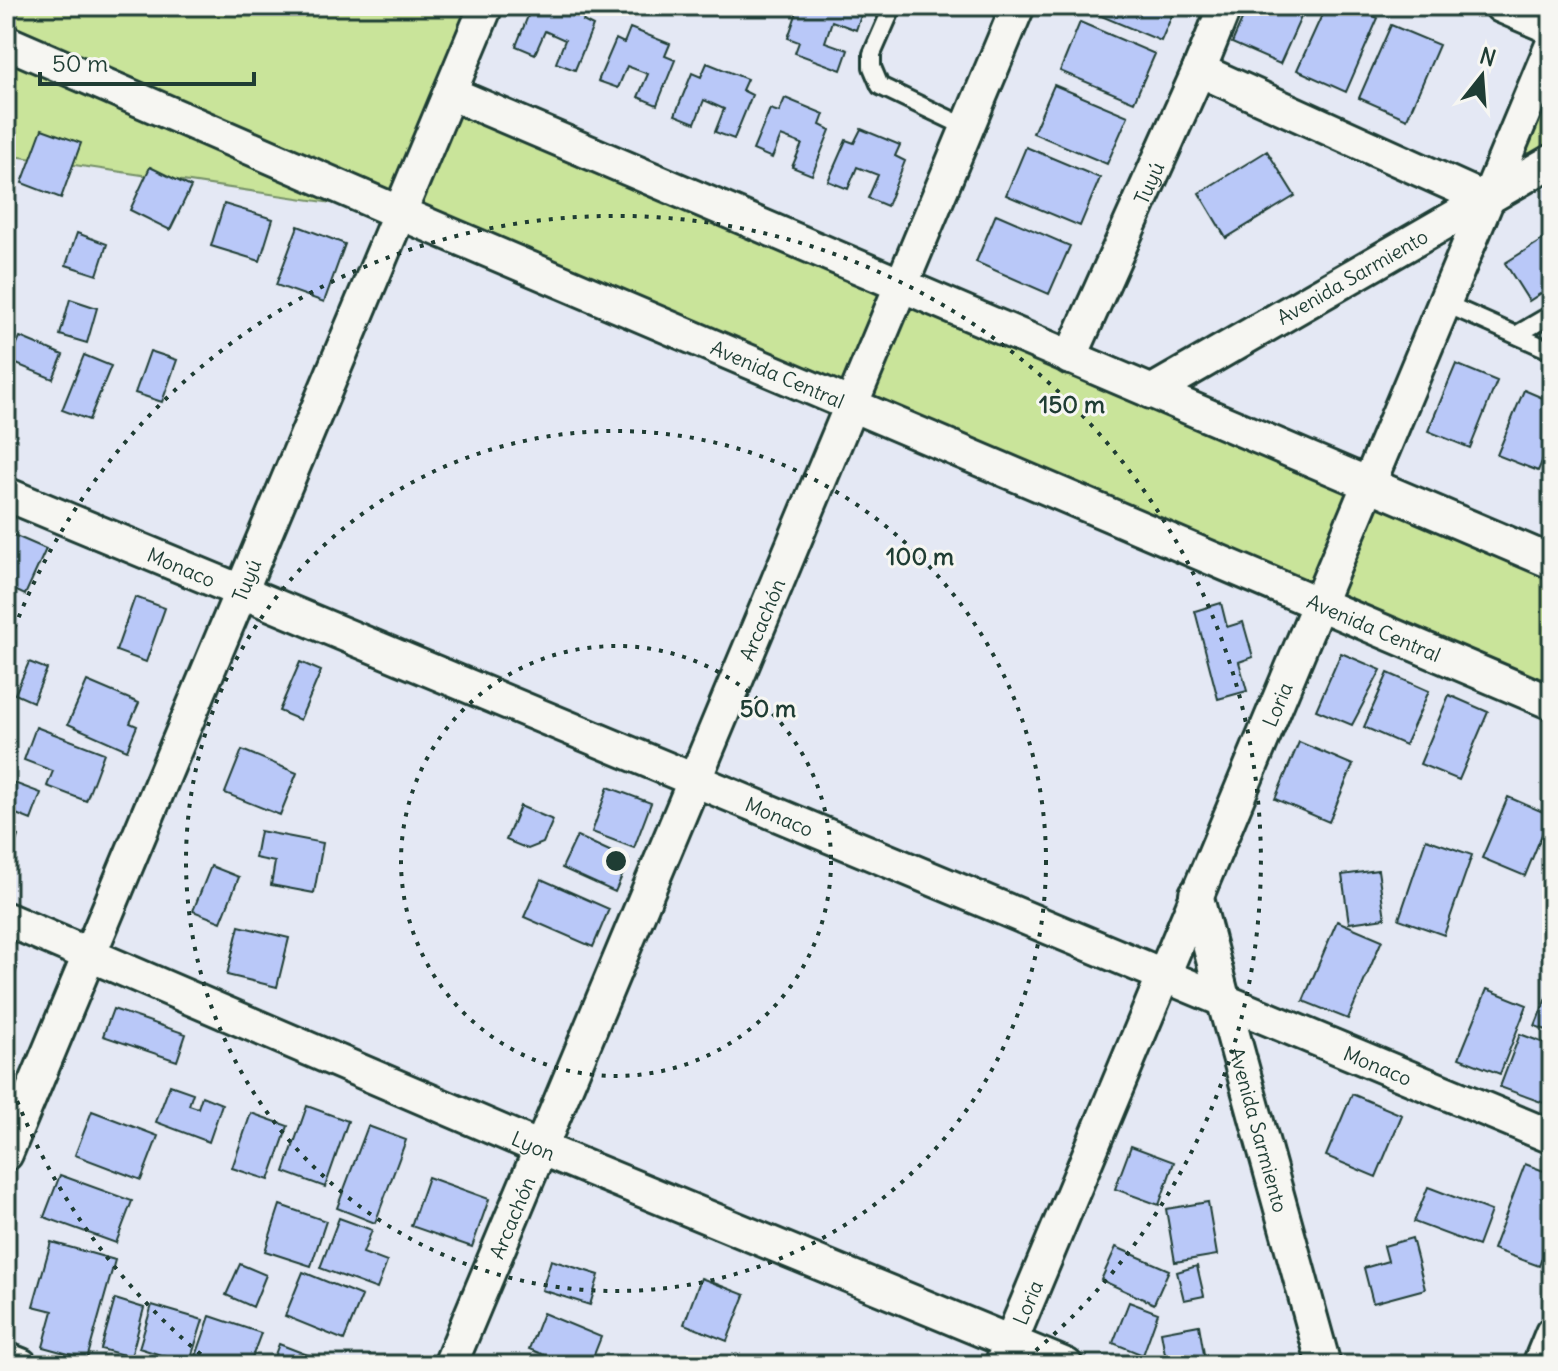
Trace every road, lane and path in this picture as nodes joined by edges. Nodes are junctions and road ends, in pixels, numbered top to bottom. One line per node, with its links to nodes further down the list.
1 (486, 6): 10 (street, Tuyú)
2 (893, 6): 11 (lane)
3 (1018, 6): 11 (street, Arcachón)
4 (1225, 6): 9 (street, Tuyú)
5 (1501, 6): 6 (street)
6 (1552, 28)
7 (6, 42): 14 (street, Avenida Central)
8 (1552, 45): 13 (street, Loria)
9 (1199, 70): 13 (street); 20 (street, Tuyú)
10 (450, 93): 14 (street, Tuyú); 15 (street)
11 (966, 127): 15 (street, Arcachón)
12 (1552, 161): 13 (street, Avenida Sarmiento)
13 (1487, 200): 16 (street, Loria); 21 (street, Avenida Sarmiento)
14 (400, 213): 22 (street, Avenida Central); 26 (street, Tuyú)
15 (900, 285): 20 (street); 22 (street, Arcachón)
16 (1444, 303): 18 (lane); 23 (street, Loria)
17 (1552, 314): 18 (lane)
18 (1516, 335): 19 (lane)
19 (1552, 351)
20 (1070, 358): 21 (street)
21 (1151, 392): 23 (street)
22 (850, 404): 27 (street, Avenida Central); 29 (street, Arcachón)
23 (1369, 484): 25 (street); 27 (street, Loria)
24 (6, 494): 26 (street, Monaco)
25 (1552, 562)
26 (241, 591): 29 (street, Monaco); 32 (street, Tuyú)
27 (1319, 604): 28 (street, Avenida Central); 30 (street, Loria)
28 (1552, 703)
29 (694, 779): 33 (street, Monaco); 36 (street, Arcachón)
30 (1196, 894): 33 (street, Loria); 34 (street, Avenida Sarmiento)
31 (6, 919): 32 (street, Lyon)
32 (90, 953): 36 (street, Lyon); 37 (street, Tuyú)
33 (1161, 977): 34 (street, Monaco); 39 (street, Loria)
34 (1224, 1002): 35 (street, Monaco); 44 (street, Avenida Sarmiento)
35 (1552, 1137)
36 (540, 1148): 39 (street, Lyon); 42 (street, Arcachón)
37 (6, 1154)
38 (1552, 1333): 45 (street)
39 (1006, 1354): 43 (street, Lyon)
40 (6, 1359): 41 (street)
41 (21, 1365)
42 (450, 1365)
43 (1066, 1365)
44 (1324, 1365)
45 (1539, 1365)

